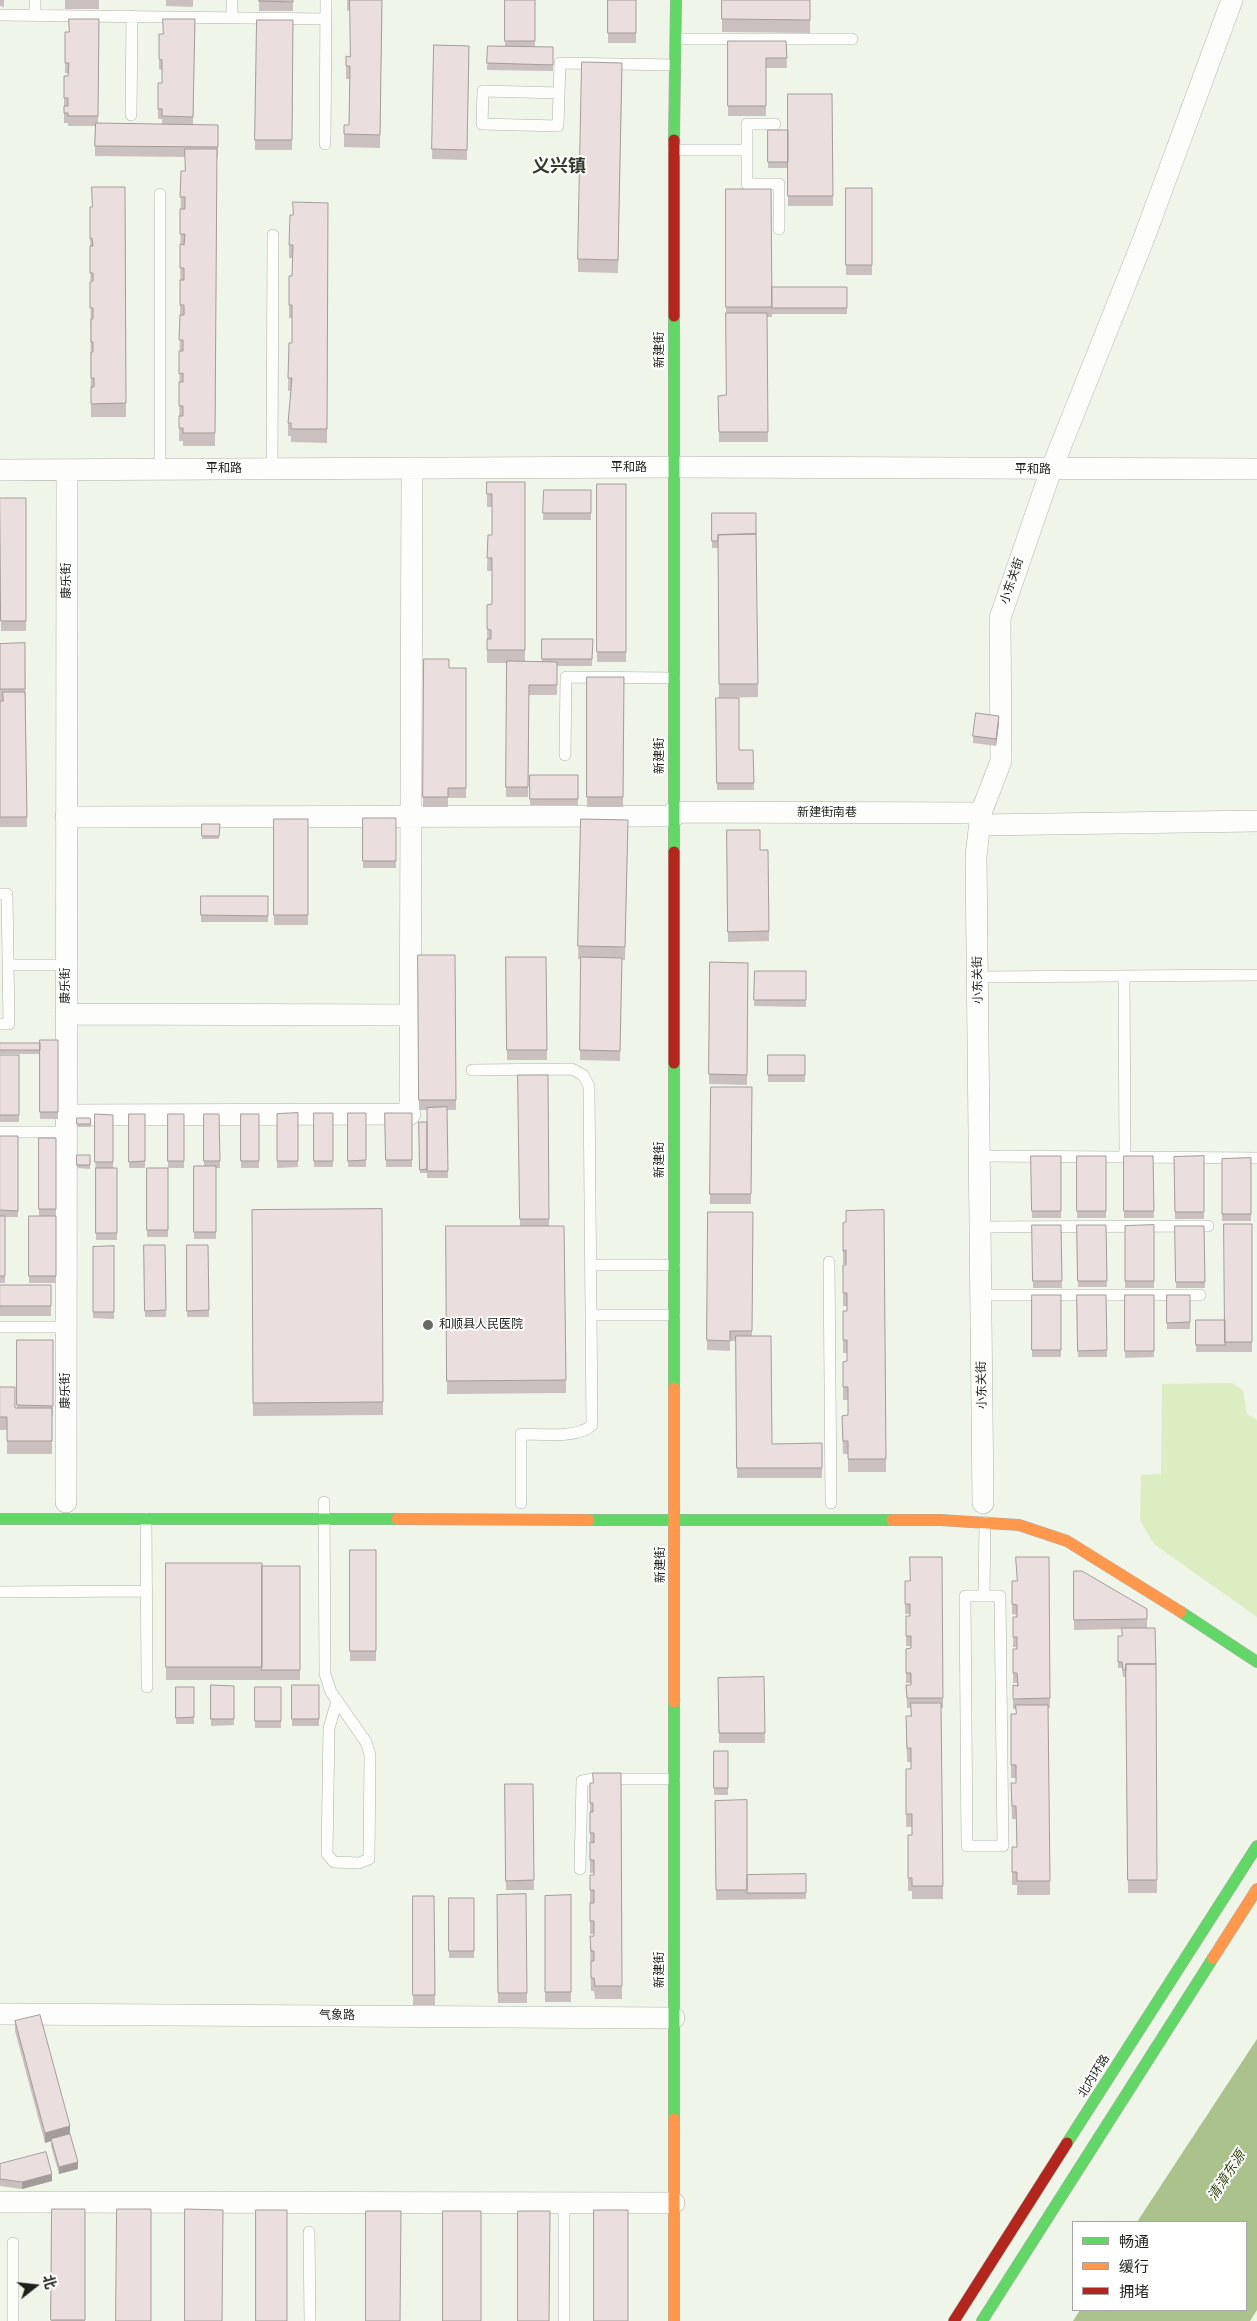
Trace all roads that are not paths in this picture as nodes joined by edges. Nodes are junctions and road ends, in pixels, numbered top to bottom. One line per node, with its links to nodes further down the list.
1 (35, 0): 7 (lane)
2 (232, 0): 9 (lane)
3 (326, 0): 10 (lane)
4 (676, 0): 11 (main road, 新建街)
5 (1232, 0): 30 (street, 小东关街)
6 (0, 15): 7 (lane)
7 (35, 15): 8 (lane)
8 (132, 16): 9 (lane); 15 (lane)
9 (232, 18): 10 (lane)
10 (326, 19): 17 (lane)
11 (676, 39): 12 (lane); 13 (main road, 新建街)
12 (852, 39)
13 (675, 65): 14 (lane); 18 (main road, 新建街)
14 (559, 93): 14 (lane)
15 (131, 115)
16 (775, 124): 19 (lane)
17 (325, 144)
18 (674, 150): 19 (lane); 23 (main road, 新建街)
19 (747, 150): 21 (lane)
20 (160, 194): 29 (lane)
21 (779, 229)
22 (274, 235): 24 (lane)
23 (674, 467): 25 (street, 平和路); 30 (street, 平和路); 31 (main road, 新建街)
24 (272, 469): 25 (street, 平和路); 29 (street, 平和路)
25 (412, 469): 34 (street)
26 (1257, 469): 30 (street, 平和路)
27 (0, 470): 28 (street, 平和路)
28 (67, 470): 29 (street, 平和路); 35 (street, 康乐街)
29 (160, 470)
30 (1051, 470): 36 (street, 小东关街)
31 (674, 678): 32 (lane); 33 (main road, 新建街)
32 (565, 755)
33 (674, 814): 34 (street, 新建街南巷); 36 (street, 新建街南巷); 57 (main road, 新建街)
34 (410, 816): 35 (street, 新建街南巷); 45 (street)
35 (66, 817): 39 (street, 康乐街)
36 (980, 819): 37 (street, 新建街南巷); 43 (street, 小东关街)
37 (1257, 821)
38 (0, 894): 40 (lane)
39 (66, 965): 40 (lane); 44 (street, 康乐街)
40 (8, 966): 46 (lane)
41 (1257, 975): 42 (lane)
42 (1124, 976): 43 (lane); 51 (lane)
43 (978, 977): 50 (street, 小东关街)
44 (66, 1014): 45 (street); 48 (street, 康乐街)
45 (410, 1016): 48 (street)
46 (0, 1024)
47 (472, 1070): 56 (lane)
48 (66, 1123): 49 (lane); 63 (street, 康乐街)
49 (0, 1132)
50 (979, 1156): 51 (lane); 54 (street, 小东关街)
51 (1125, 1157): 52 (lane)
52 (1257, 1158)
53 (1208, 1226): 54 (lane)
54 (980, 1227): 59 (street, 小东关街)
55 (829, 1262): 67 (lane)
56 (591, 1265): 57 (lane); 60 (lane)
57 (674, 1265): 61 (main road, 新建街)
58 (1200, 1295): 59 (lane)
59 (980, 1296): 68 (street, 小东关街)
60 (591, 1315): 61 (lane); 66 (lane)
61 (674, 1315): 72 (main road, 新建街)
62 (0, 1327): 63 (lane)
63 (66, 1327): 64 (street, 康乐街)
64 (66, 1502)
65 (324, 1502): 71 (lane)
66 (521, 1503)
67 (831, 1503)
68 (984, 1508): 72 (main road); 75 (lane); 76 (main road)
69 (0, 1519): 70 (main road)
70 (146, 1519): 71 (main road); 73 (lane)
71 (324, 1519): 72 (main road); 78 (lane)
72 (674, 1520): 79 (main road, 新建街)
73 (147, 1591): 74 (lane); 77 (lane)
74 (0, 1592)
75 (984, 1596): 75 (lane)
76 (1257, 1662)
77 (148, 1687)
78 (337, 1701): 78 (lane)
79 (674, 1779): 81 (lane); 84 (main road, 新建街)
80 (1257, 1846): 94 (main road, 北内环路)
81 (580, 1870)
82 (1257, 1889): 95 (main road)
83 (0, 2014): 84 (street, 气象路)
84 (674, 2018): 87 (main road, 新建街)
85 (0, 2202): 86 (street)
86 (564, 2203): 87 (street); 92 (lane)
87 (674, 2203): 93 (main road, 新建街)
88 (309, 2232): 91 (lane)
89 (13, 2243): 90 (lane)
90 (12, 2321)
91 (310, 2321)
92 (564, 2321)
93 (674, 2321)
94 (954, 2321)
95 (982, 2321)

